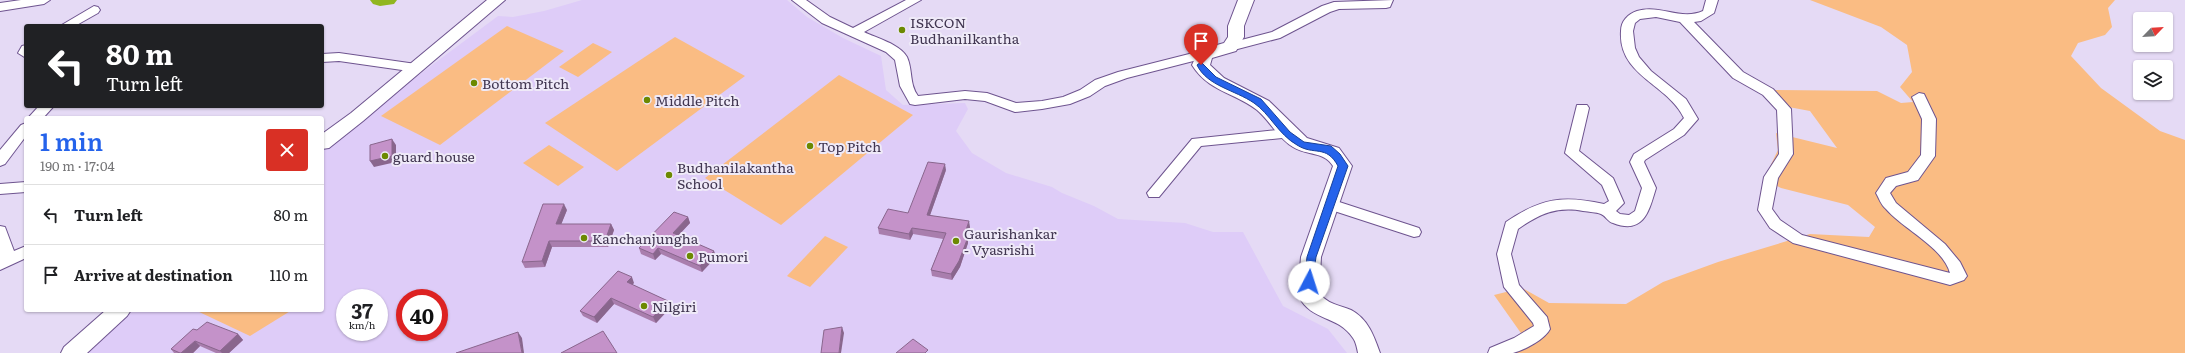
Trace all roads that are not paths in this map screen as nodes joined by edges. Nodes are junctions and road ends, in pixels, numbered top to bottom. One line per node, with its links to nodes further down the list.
1 (44, 0): 8 (street)
2 (497, 0): 16 (street)
3 (798, 0): 12 (street)
4 (915, 0): 12 (street)
5 (1246, 0): 13 (street)
6 (1386, 0): 13 (street)
7 (1712, 0): 10 (street)
8 (0, 7)
9 (94, 10): 11 (street)
10 (1684, 19): 17 (street); 29 (street)
11 (70, 24)
12 (853, 33): 14 (street)
13 (1230, 47): 14 (street)
14 (1205, 54): 22 (street)
15 (324, 58): 16 (street)
16 (416, 68): 23 (street)
17 (1919, 96)
18 (45, 108): 20 (street)
19 (1582, 108): 29 (street)
20 (38, 116)
21 (24, 130): 24 (street)
22 (1287, 134): 27 (street); 28 (street)
23 (324, 141)
24 (0, 161)
25 (24, 187): 26 (street)
26 (0, 189)
27 (1154, 193)
28 (1330, 204): 31 (street); 36 (street)
29 (1606, 210): 37 (street)
30 (0, 231): 33 (street)
31 (1414, 232)
32 (24, 253): 33 (street)
33 (4, 262)
34 (118, 312): 35 (street)
35 (72, 353)
36 (1369, 353)
37 (1496, 353)

